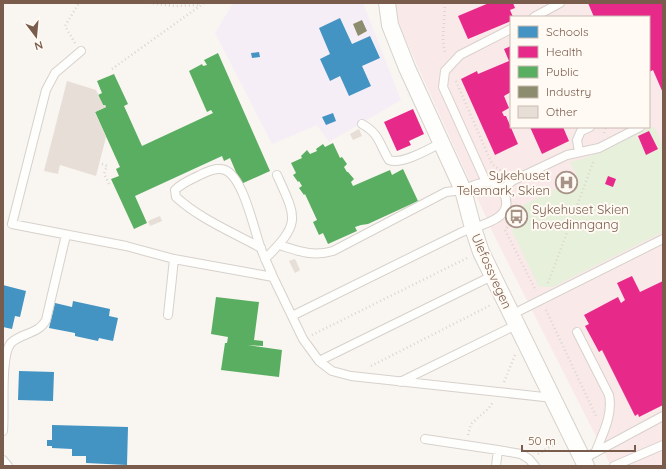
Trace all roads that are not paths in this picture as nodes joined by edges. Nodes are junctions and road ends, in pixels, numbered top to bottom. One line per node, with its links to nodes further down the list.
1 (387, 3): 9 (street, Ulefossvegen)
2 (560, 3): 3 (lane)
3 (536, 16)
4 (510, 30): 12 (lane)
5 (81, 52): 16 (lane)
6 (362, 124): 9 (lane)
7 (588, 128): 10 (lane)
8 (638, 128): 10 (lane)
9 (441, 143): 13 (street, Ulefossvegen)
10 (579, 152): 14 (lane)
11 (277, 175): 18 (lane)
12 (486, 182): 13 (lane); 14 (lane)
13 (463, 190): 15 (street, Ulefossvegen); 18 (lane)
14 (502, 190): 15 (lane)
15 (473, 228): 22 (street, Ulefossvegen); 25 (lane)
16 (66, 235): 20 (lane); 29 (lane)
17 (663, 239): 26 (lane)
18 (279, 245): 21 (lane)
19 (261, 248): 19 (lane); 21 (lane)
20 (174, 259): 23 (lane); 24 (lane)
21 (266, 259): 23 (lane)
22 (492, 276): 26 (street, Ulefossvegen); 28 (lane)
23 (273, 278): 25 (lane)
24 (168, 315)
25 (292, 316): 28 (lane)
26 (514, 320): 30 (lane); 31 (street, Ulefossvegen)
27 (576, 332): 37 (lane)
28 (319, 361): 30 (lane)
29 (4, 371): 33 (lane)
30 (400, 382): 31 (lane)
31 (553, 398): 37 (street, Ulefossvegen)
32 (663, 416): 37 (lane)
33 (3, 431)
34 (425, 439): 36 (lane)
35 (663, 445): 43 (lane)
36 (498, 450): 41 (lane); 42 (lane)
37 (588, 459)
38 (3, 460): 40 (lane)
39 (3, 466): 40 (lane)
40 (8, 466)
41 (496, 466)
42 (535, 466)
43 (614, 466)

